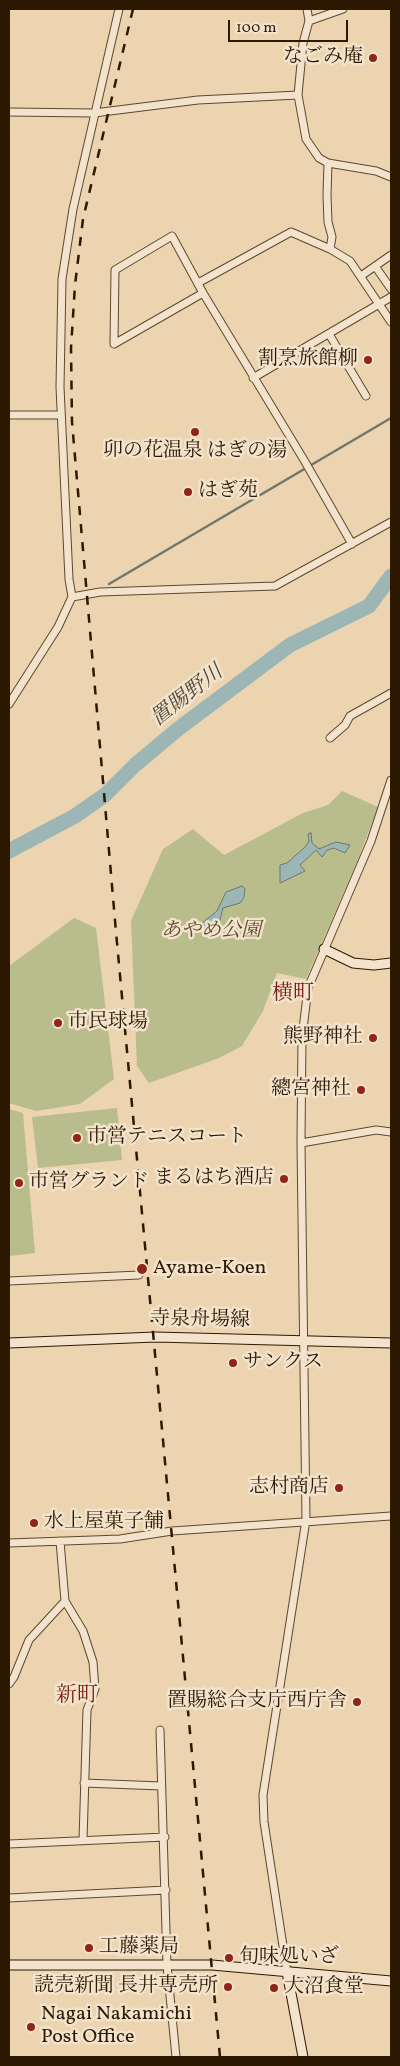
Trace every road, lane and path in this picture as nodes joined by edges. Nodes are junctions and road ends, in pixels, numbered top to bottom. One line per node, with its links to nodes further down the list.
1 (120, 9): 7 (street)
2 (307, 9): 4 (street)
3 (343, 9): 4 (street)
4 (309, 21): 5 (street)
5 (298, 95): 7 (street); 8 (street)
6 (9, 112): 7 (street)
7 (94, 113): 24 (street)
8 (328, 163): 9 (street); 10 (street)
9 (391, 177)
10 (330, 249): 13 (street); 14 (street)
11 (391, 256): 12 (street)
12 (376, 266): 13 (street); 15 (street)
13 (361, 276): 18 (street)
14 (198, 283): 16 (street); 16 (street)
15 (391, 289)
16 (203, 293): 21 (street)
17 (391, 296): 18 (street)
18 (378, 304): 19 (street); 20 (street)
19 (391, 322)
20 (329, 334): 21 (street); 22 (street)
21 (253, 378): 26 (street)
22 (366, 396)
23 (9, 415): 24 (street)
24 (61, 415): 27 (street)
25 (391, 522): 26 (street)
26 (352, 544): 27 (street)
27 (72, 597): 29 (street)
28 (391, 693): 30 (street)
29 (9, 704)
30 (330, 738)
31 (391, 780): 32 (street)
32 (324, 949): 33 (street); 35 (street)
33 (391, 963)
34 (391, 1132): 35 (street)
35 (301, 1143): 38 (street)
36 (139, 1275): 37 (street)
37 (9, 1281)
38 (303, 1341): 39 (street, 寺泉舟場線); 40 (street, 寺泉舟場線); 42 (street)
39 (9, 1343)
40 (391, 1343)
41 (391, 1516): 42 (street)
42 (306, 1520): 43 (street); 57 (street)
43 (60, 1541): 44 (street); 45 (street)
44 (9, 1543)
45 (65, 1601): 46 (street); 48 (street)
46 (9, 1684)
47 (160, 1730): 49 (street)
48 (84, 1783): 49 (street); 51 (street)
49 (162, 1786): 50 (street)
50 (165, 1837): 51 (street); 53 (street)
51 (83, 1840): 52 (street)
52 (9, 1844)
53 (166, 1890): 54 (street); 56 (street)
54 (9, 1898)
55 (9, 1965): 56 (street)
56 (167, 1965): 57 (street); 59 (street)
57 (287, 1972): 58 (street); 60 (street)
58 (391, 1981)
59 (176, 2057)
60 (302, 2057)

